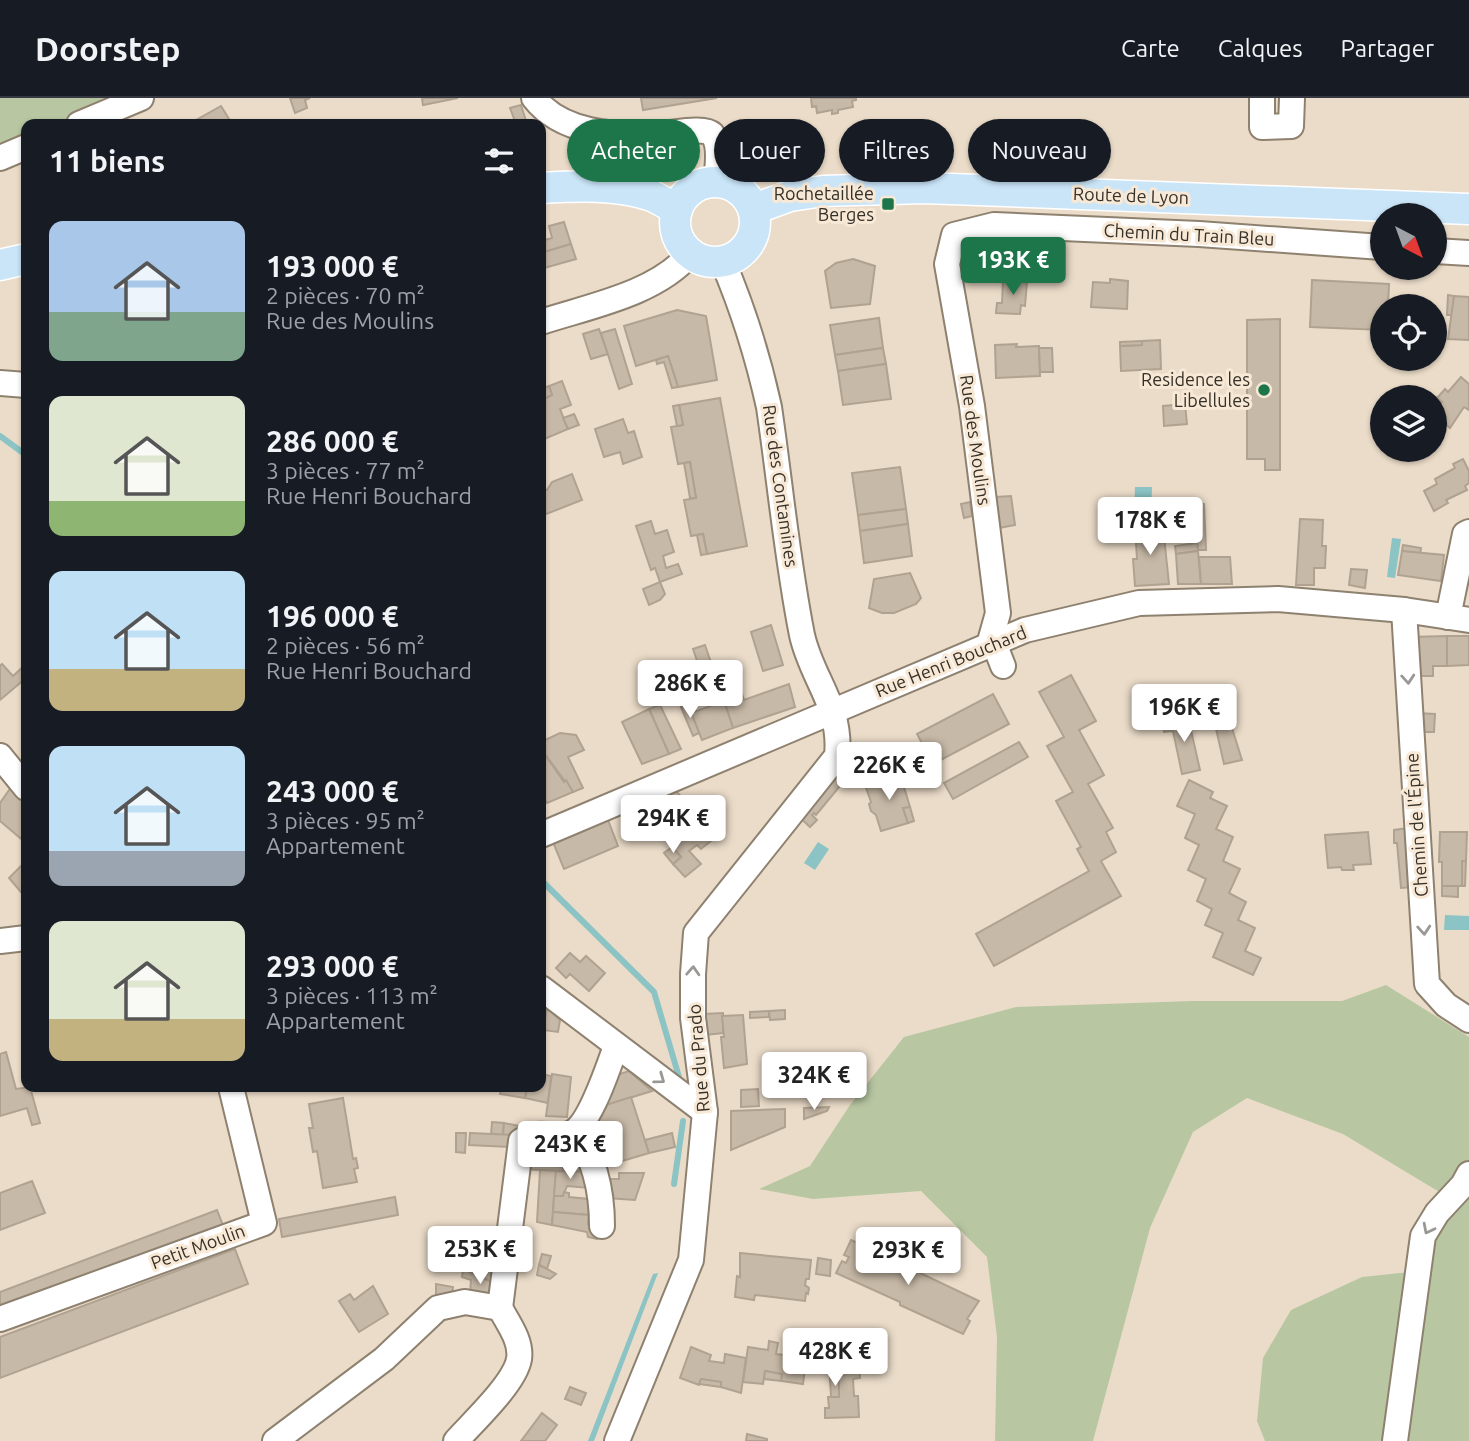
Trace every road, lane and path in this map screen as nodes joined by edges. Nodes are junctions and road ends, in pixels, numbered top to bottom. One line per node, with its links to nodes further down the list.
1 (141, 98): 5 (street)
2 (534, 98): 6 (street)
3 (1262, 98): 4 (street)
4 (1292, 98)
5 (91, 119)
6 (714, 139)
7 (21, 149): 8 (street)
8 (0, 158)
9 (716, 182): 11 (main road); 13 (main road)
10 (546, 188): 13 (main road)
11 (754, 209): 12 (main road, Route de Lyon); 20 (main road)
12 (1469, 209)
13 (677, 210): 17 (main road)
14 (954, 235): 15 (street, Chemin du Train Bleu); 28 (street, Rue des Moulins)
15 (1370, 246)
16 (1447, 252): 18 (street)
17 (690, 254): 20 (main road); 22 (street)
18 (1469, 254)
19 (21, 260): 21 (main road)
20 (723, 262): 30 (street, Rue des Contamines)
21 (0, 265)
22 (546, 320)
23 (0, 383): 24 (street)
24 (21, 385)
25 (1469, 532): 27 (street)
26 (1404, 610): 27 (street, Rue Henri Bouchard); 28 (street, Rue Henri Bouchard); 37 (street, Chemin de l'Épine, one-way to 37)
27 (1459, 618)
28 (992, 644): 29 (street); 30 (street, Rue Henri Bouchard)
29 (1003, 666)
30 (834, 710): 33 (street, Rue Henri Bouchard); 40 (street, Rue du Prado, one-way to 30)
31 (0, 757): 32 (street)
32 (21, 782)
33 (546, 833)
34 (21, 939): 35 (street)
35 (0, 941)
36 (546, 992): 38 (street)
37 (1469, 1020)
38 (616, 1046): 40 (street, one-way to 40); 41 (street)
39 (232, 1092): 45 (street, Petit Moulin)
40 (705, 1112): 48 (street, Rue du Prado)
41 (575, 1132): 43 (street); 44 (street)
42 (1469, 1174): 49 (street, one-way to 49)
43 (602, 1226)
44 (500, 1308): 46 (street); 47 (street)
45 (0, 1319)
46 (275, 1441)
47 (456, 1441)
48 (617, 1441)
49 (1395, 1441)

